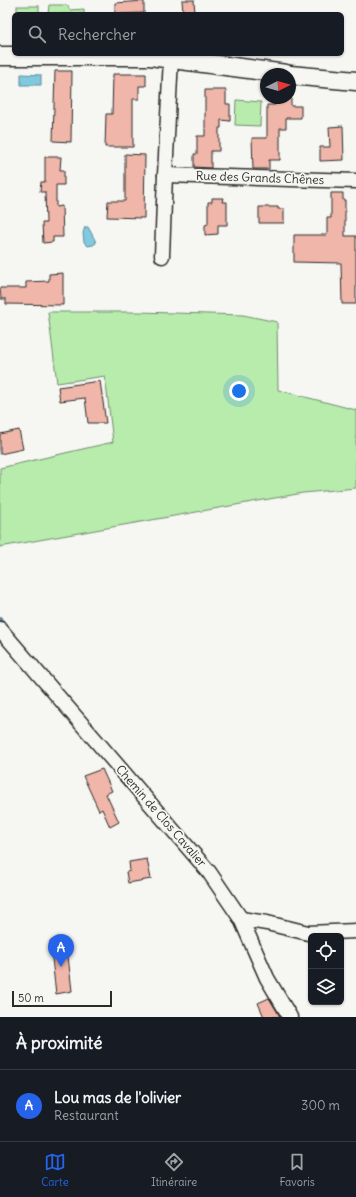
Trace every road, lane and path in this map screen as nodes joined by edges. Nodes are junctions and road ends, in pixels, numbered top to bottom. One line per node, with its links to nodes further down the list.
1 (0, 56): 2 (street)
2 (12, 56)
3 (150, 56): 4 (street)
4 (171, 58): 5 (street); 8 (street)
5 (260, 70)
6 (296, 76): 7 (street)
7 (356, 81)
8 (165, 175): 9 (street, Rue des Grands Chênes); 10 (street)
9 (356, 181)
10 (162, 256)
11 (0, 629): 12 (street, Chemin de Clos Cavalier)
12 (241, 919): 13 (street); 14 (street, Chemin de Clos Cavalier)
13 (356, 931)
14 (290, 1017)

